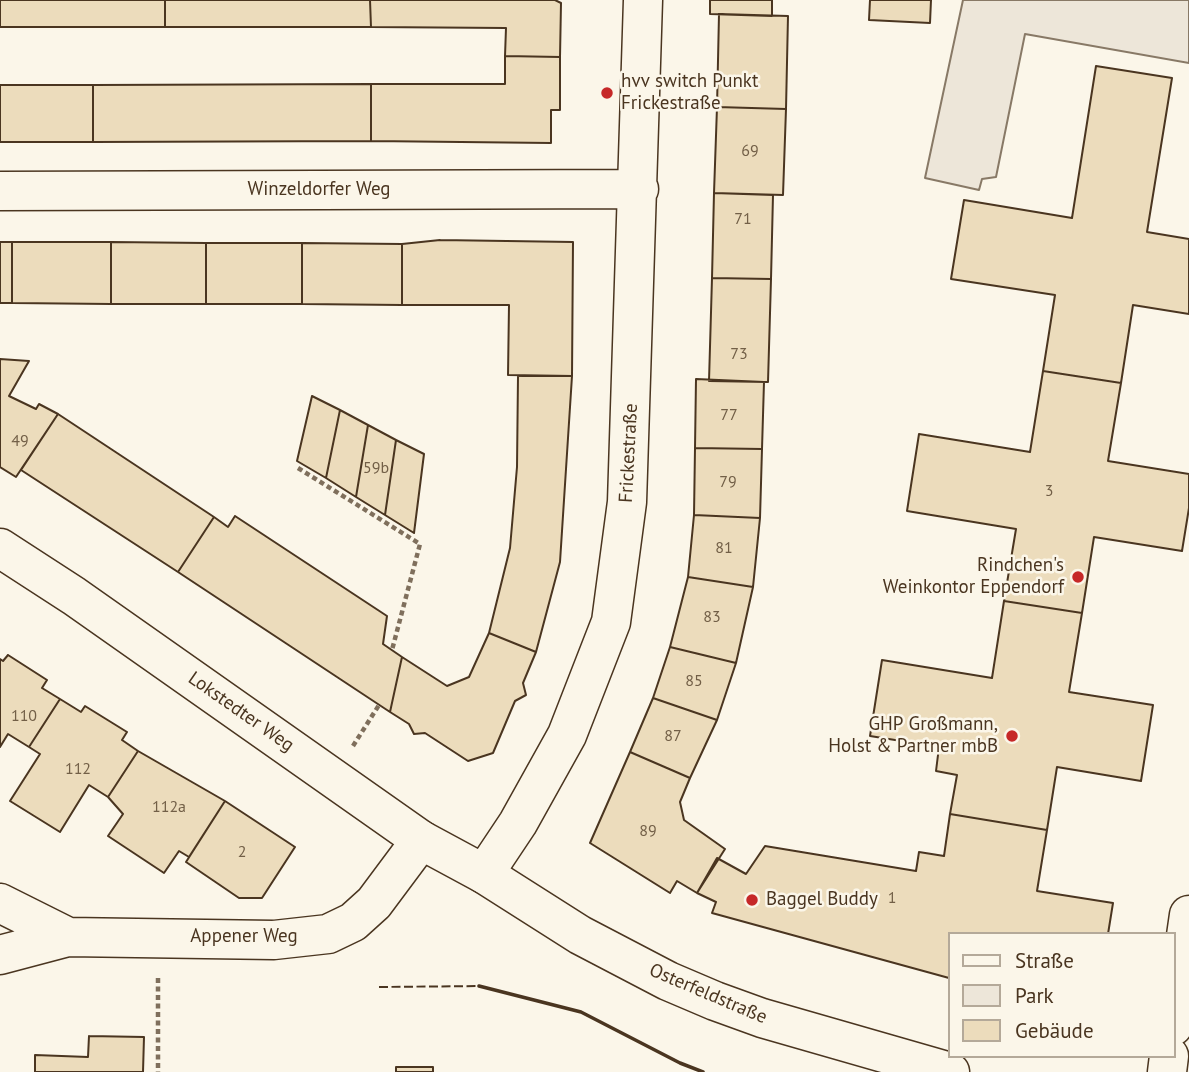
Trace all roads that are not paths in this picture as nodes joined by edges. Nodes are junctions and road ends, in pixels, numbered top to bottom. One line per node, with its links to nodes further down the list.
1 (643, 0): 2 (street, Frickestraße)
2 (639, 189): 3 (street, Winzeldorfer Weg); 6 (street, Frickestraße)
3 (0, 191)
4 (0, 548): 5 (street, Lokstedter Weg)
5 (421, 840): 6 (street, Lokstedter Weg); 9 (street, Appener Weg)
6 (484, 874): 12 (street, Osterfeldstraße)
7 (0, 903): 9 (street, Appener Weg)
8 (1189, 915): 11 (street)
9 (68, 937): 10 (street, Appener Weg)
10 (0, 956)
11 (1175, 1012)
12 (908, 1066): 13 (street, Osterfeldstraße)
13 (950, 1072)

